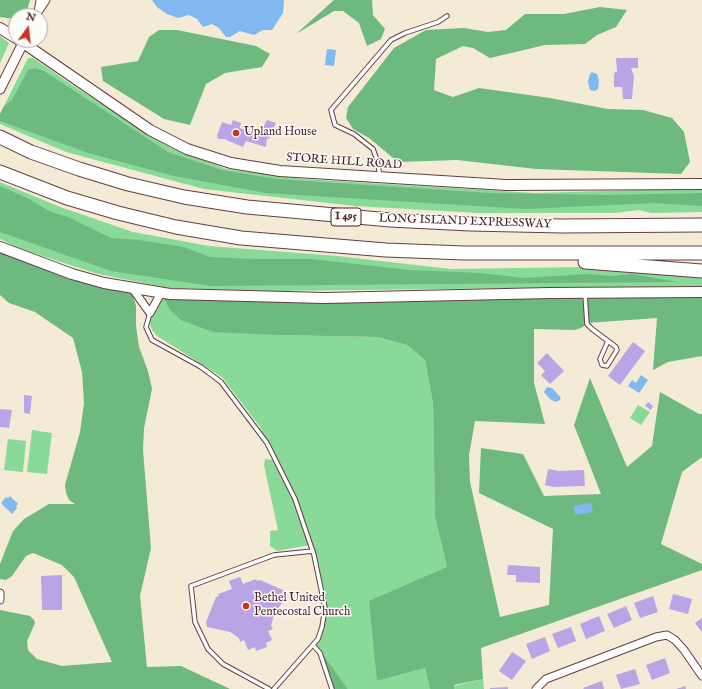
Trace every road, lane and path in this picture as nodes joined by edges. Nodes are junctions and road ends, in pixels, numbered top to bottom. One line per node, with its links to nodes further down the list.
1 (447, 16): 7 (lane)
2 (17, 48): 4 (street)
3 (32, 48): 7 (main road, STORE HILL ROAD)
4 (0, 89)
5 (0, 137): 9 (highway, LONG ISLAND EXPRESSWAY / I 495)
6 (0, 172): 11 (highway)
7 (380, 177): 8 (main road, STORE HILL ROAD)
8 (702, 184)
9 (702, 225)
10 (0, 247): 14 (main road)
11 (464, 253): 12 (highway); 13 (highway)
12 (702, 253)
13 (702, 271)
14 (132, 288): 16 (main road); 18 (street)
15 (702, 292): 17 (main road)
16 (161, 293): 17 (main road); 18 (street)
17 (585, 293): 19 (lane)
18 (150, 313): 20 (lane)
19 (608, 341): 19 (lane)
20 (313, 551): 23 (lane); 25 (lane)
21 (0, 593): 22 (street)
22 (0, 600)
23 (313, 645): 26 (lane); 27 (lane)
24 (702, 676): 28 (street)
25 (269, 689)
26 (274, 689)
27 (332, 689)
28 (536, 689)

